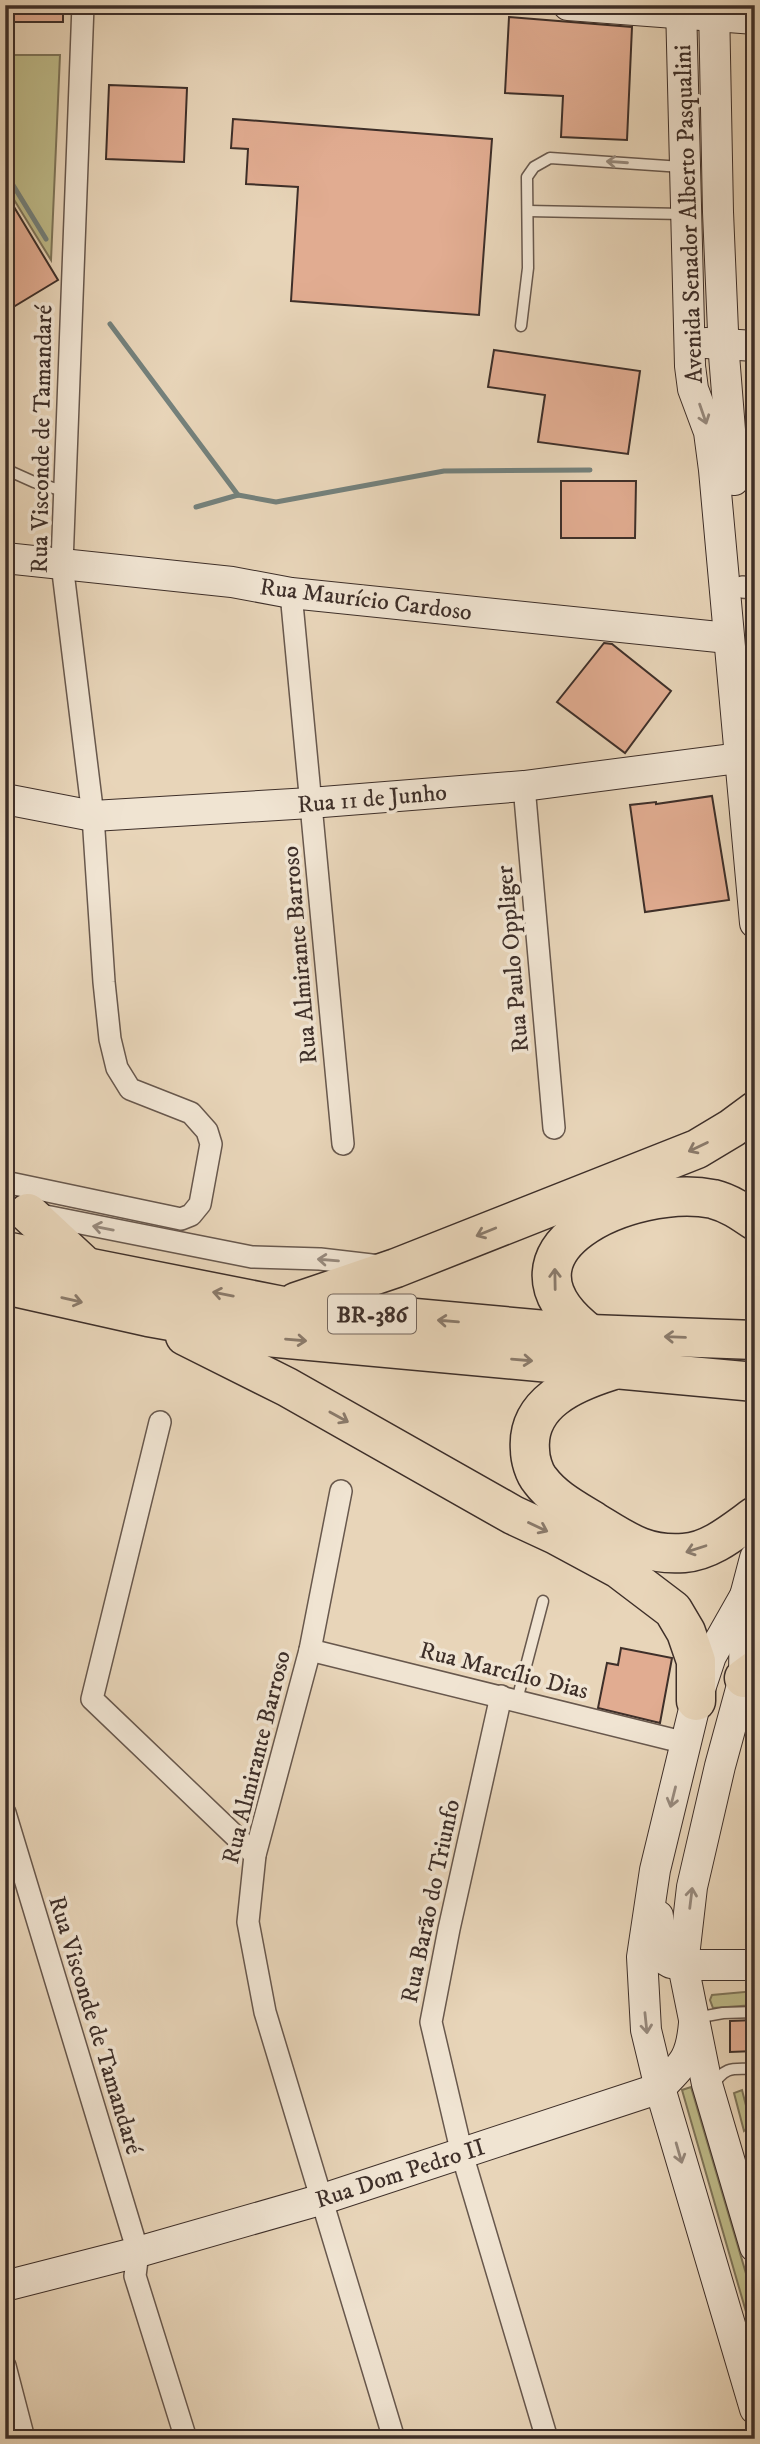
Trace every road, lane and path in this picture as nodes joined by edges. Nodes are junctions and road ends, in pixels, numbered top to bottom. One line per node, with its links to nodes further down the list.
1 (83, 5): 13 (street, Rua Visconde de Tamandaré)
2 (568, 5): 3 (main road)
3 (700, 10): 4 (main road); 5 (main road, Avenida Senador Alberto Pasqualini); 9 (main road, Avenida Senador Alberto Pasqualini)
4 (755, 19)
5 (685, 167): 6 (lane, one-way to 6); 7 (main road, Avenida Senador Alberto Pasqualini)
6 (528, 211): 7 (lane); 8 (lane)
7 (687, 214): 11 (main road, Avenida Senador Alberto Pasqualini)
8 (522, 326)
9 (724, 343): 10 (main road); 11 (main road); 16 (main road, Avenida Senador Alberto Pasqualini)
10 (755, 346)
11 (690, 356): 18 (main road, Avenida Senador Alberto Pasqualini, one-way to 18)
12 (5, 469): 13 (lane)
13 (63, 491): 15 (street, Rua Visconde de Tamandaré)
14 (5, 558): 15 (main road, Rua Maurício Cardoso)
15 (62, 564): 17 (main road, Rua Maurício Cardoso); 24 (street, Rua Visconde de Tamandaré)
16 (748, 587): 19 (main road, Avenida Senador Alberto Pasqualini)
17 (292, 593): 18 (main road, Rua Maurício Cardoso); 23 (street, Rua Almirante Barroso)
18 (728, 638): 20 (main road, Avenida Senador Alberto Pasqualini)
19 (755, 718)
20 (739, 758): 21 (main road, Rua 11 de Junho); 25 (main road, Avenida Senador Alberto Pasqualini)
21 (524, 786): 23 (main road, Rua 11 de Junho); 27 (street, Rua Paulo Oppliger)
22 (5, 799): 24 (main road, Rua 11 de Junho)
23 (310, 803): 24 (main road, Rua 11 de Junho); 28 (street, Rua Almirante Barroso)
24 (93, 816): 29 (street, Rua Visconde de Tamandaré)
25 (755, 923)
26 (755, 1111): 34 (highway, one-way to 34)
27 (554, 1128)
28 (343, 1144)
29 (5, 1182)
30 (16, 1210): 33 (highway); 34 (street, one-way to 30)
31 (755, 1222): 38 (highway, one-way to 31)
32 (5, 1251): 33 (highway, BR-386)
33 (86, 1267): 36 (highway, BR-386, one-way to 33)
34 (396, 1268): 36 (highway)
35 (5, 1285): 37 (highway, BR-386, one-way to 37)
36 (283, 1306): 38 (highway, BR-386, one-way to 36)
37 (148, 1317): 40 (highway, BR-386, one-way to 40); 51 (highway, one-way to 51)
38 (590, 1334): 39 (highway, BR-386, one-way to 38)
39 (749, 1340)
40 (620, 1368): 41 (highway, BR-386); 44 (highway, one-way to 40)
41 (741, 1381)
42 (160, 1422): 55 (street)
43 (341, 1491): 48 (street, Rua Almirante Barroso)
44 (755, 1516)
45 (755, 1558): 46 (main road)
46 (745, 1596): 49 (main road); 51 (main road)
47 (543, 1601): 50 (lane)
48 (310, 1650): 50 (street, Rua Marcílio Dias); 55 (street, Rua Almirante Barroso)
49 (749, 1674): 53 (main road)
50 (509, 1698): 52 (street, Rua Marcílio Dias); 65 (street, Rua Barão do Triunfo)
51 (696, 1701): 52 (main road)
52 (687, 1743): 53 (main road); 56 (main road, one-way to 56)
53 (711, 1803): 58 (main road, one-way to 53)
54 (5, 1813): 57 (street, Rua Visconde de Tamandaré)
55 (255, 1855): 66 (street, Rua Almirante Barroso)
56 (655, 1870): 58 (main road); 63 (main road, one-way to 63)
57 (15, 1883): 68 (street, Rua Visconde de Tamandaré)
58 (683, 1965): 59 (main road); 61 (main road)
59 (755, 1965)
60 (755, 2012): 61 (lane)
61 (694, 2020): 63 (main road); 64 (main road)
62 (755, 2069): 64 (lane)
63 (660, 2088): 65 (main road, Rua Dom Pedro II); 71 (main road, one-way to 71)
64 (710, 2095): 67 (main road)
65 (462, 2154): 66 (main road, Rua Dom Pedro II); 75 (street, Rua Barão do Triunfo)
66 (323, 2199): 68 (main road, Rua Dom Pedro II); 74 (street, Rua Almirante Barroso)
67 (755, 2247)
68 (138, 2252): 69 (main road, Rua Dom Pedro II); 73 (street, Rua Visconde de Tamandaré)
69 (5, 2286)
70 (5, 2366): 72 (street)
71 (755, 2409)
72 (24, 2439)
73 (186, 2439)
74 (394, 2439)
75 (547, 2439)

